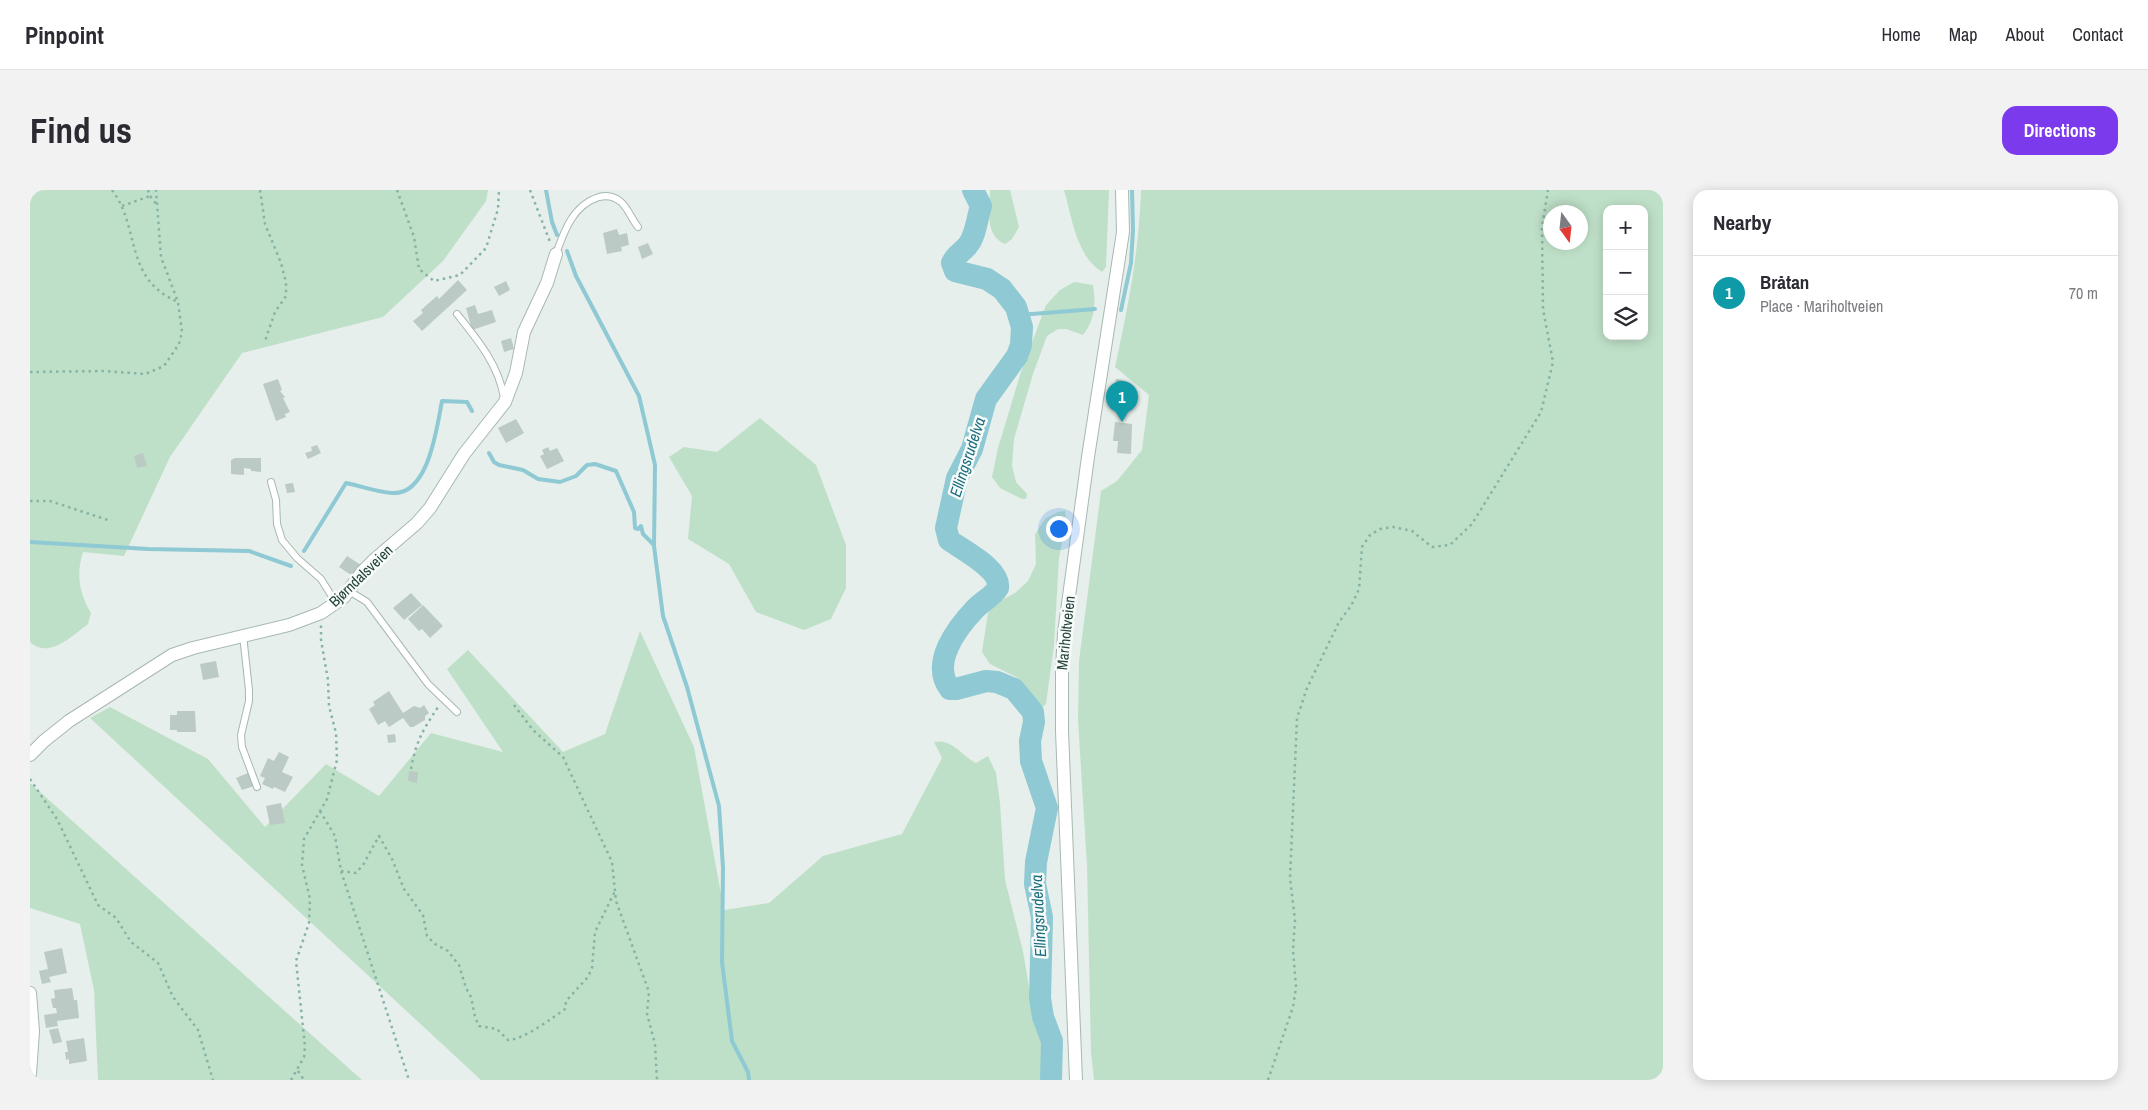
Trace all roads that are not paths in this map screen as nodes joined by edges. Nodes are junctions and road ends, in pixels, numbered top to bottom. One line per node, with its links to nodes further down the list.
1 (1122, 190): 15 (street, Mariholtveien)
2 (638, 227): 3 (lane)
3 (556, 254): 5 (street, Bjørndalsveien)
4 (457, 314): 5 (lane)
5 (505, 402): 7 (street, Bjørndalsveien)
6 (271, 482): 8 (lane)
7 (349, 591): 8 (street, Bjørndalsveien); 10 (lane)
8 (336, 603): 9 (street, Bjørndalsveien)
9 (243, 635): 11 (street, Bjørndalsveien); 12 (lane)
10 (457, 712)
11 (30, 755)
12 (257, 787)
13 (30, 993): 14 (street)
14 (30, 1074)
15 (1076, 1080)

